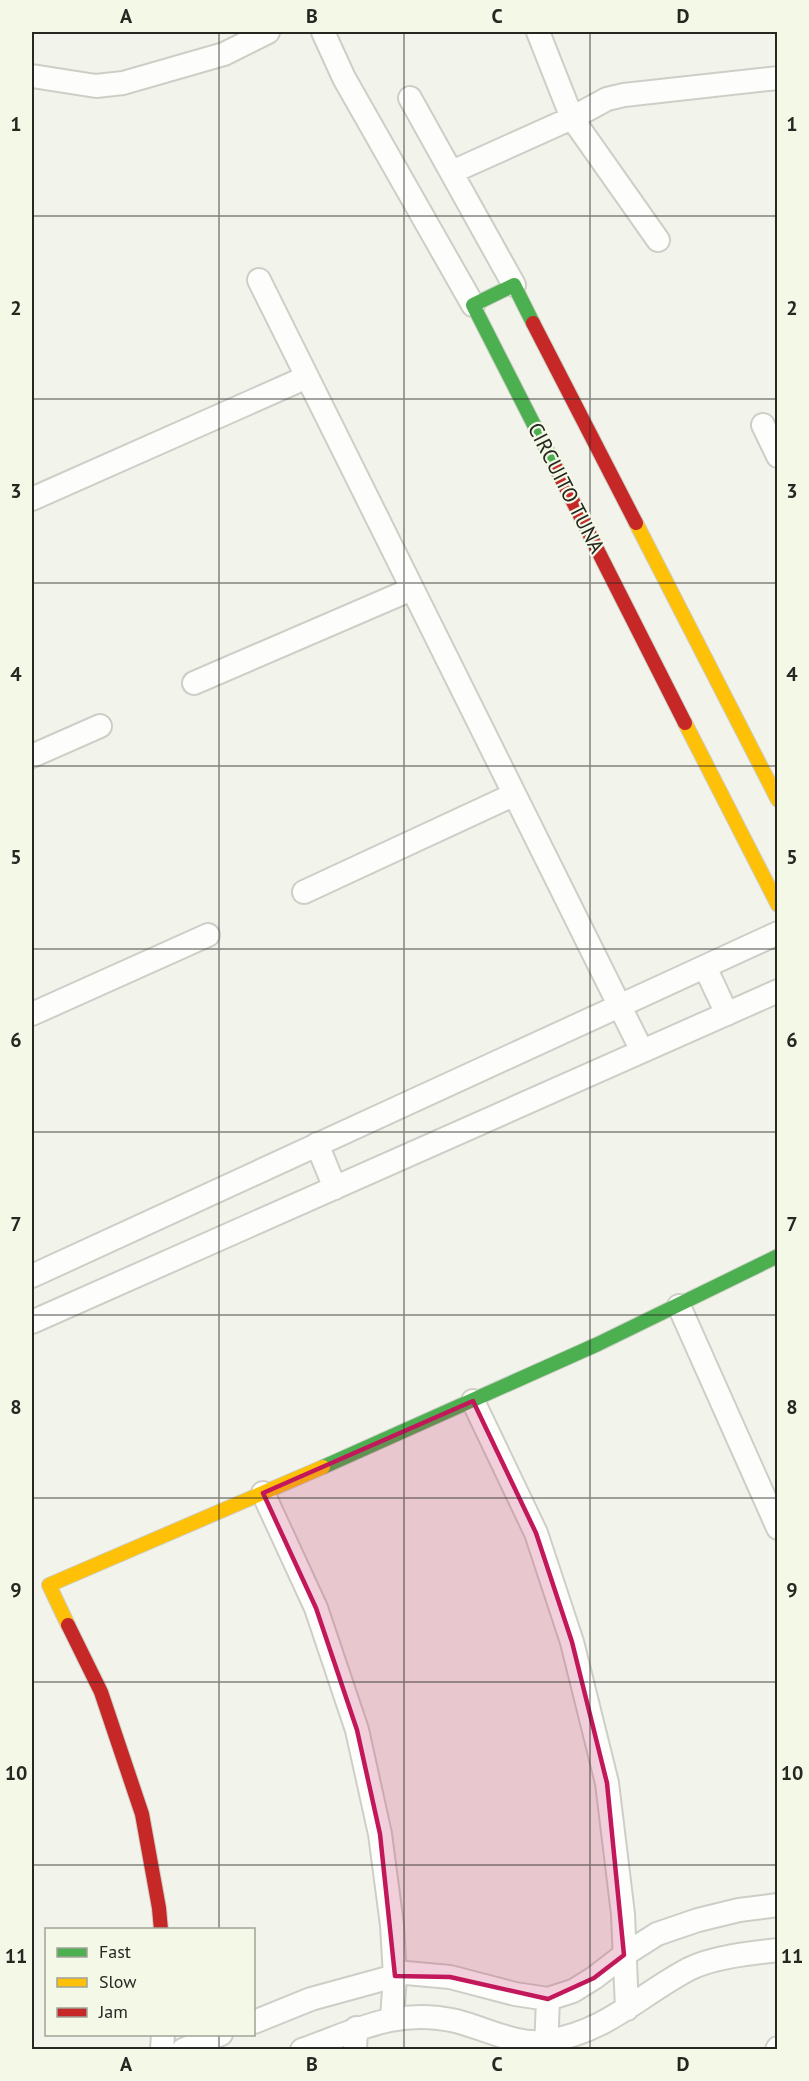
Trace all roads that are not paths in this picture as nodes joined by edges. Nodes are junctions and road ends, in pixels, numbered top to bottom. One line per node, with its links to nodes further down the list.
1 (268, 32): 4 (street)
2 (323, 32): 12 (street, CIRCUITO TUNA)
3 (538, 32): 7 (street)
4 (32, 76)
5 (777, 78): 7 (street)
6 (410, 98): 8 (street)
7 (572, 118): 8 (street); 9 (street)
8 (452, 172): 11 (street)
9 (658, 240)
10 (259, 280): 13 (street)
11 (514, 285): 12 (street); 22 (street)
12 (473, 305): 24 (street, CIRCUITO TUNA)
13 (307, 377): 16 (street); 17 (street)
14 (763, 425): 15 (street)
15 (777, 456)
16 (32, 499)
17 (411, 589): 18 (street); 21 (street)
18 (194, 683)
19 (100, 726): 20 (street)
20 (32, 756)
21 (513, 795): 23 (street); 29 (street)
22 (777, 800)
23 (304, 892)
24 (777, 905)
25 (777, 933): 27 (street)
26 (208, 935): 30 (street)
27 (705, 967): 29 (street); 31 (street)
28 (777, 991): 31 (street)
29 (620, 1006): 32 (street); 33 (street)
30 (32, 1014)
31 (727, 1014): 32 (street)
32 (642, 1051): 34 (street)
33 (317, 1144): 34 (street); 36 (street)
34 (335, 1188): 38 (street)
35 (777, 1256): 37 (street)
36 (32, 1276)
37 (679, 1306): 39 (street); 41 (street)
38 (32, 1322)
39 (473, 1401): 40 (street); 45 (street)
40 (263, 1493): 43 (street); 46 (street)
41 (776, 1519)
42 (777, 1905): 45 (street)
43 (161, 1928)
44 (777, 1950): 48 (street)
45 (624, 1954): 47 (street); 48 (street)
46 (394, 1976): 47 (street); 49 (street); 50 (street)
47 (548, 1999): 53 (street)
48 (627, 2009): 53 (street)
49 (392, 2018): 52 (street); 53 (street)
50 (255, 2022)
51 (216, 2036): 54 (street)
52 (356, 2039): 55 (street)
53 (546, 2046)
54 (183, 2049)
55 (302, 2049)

